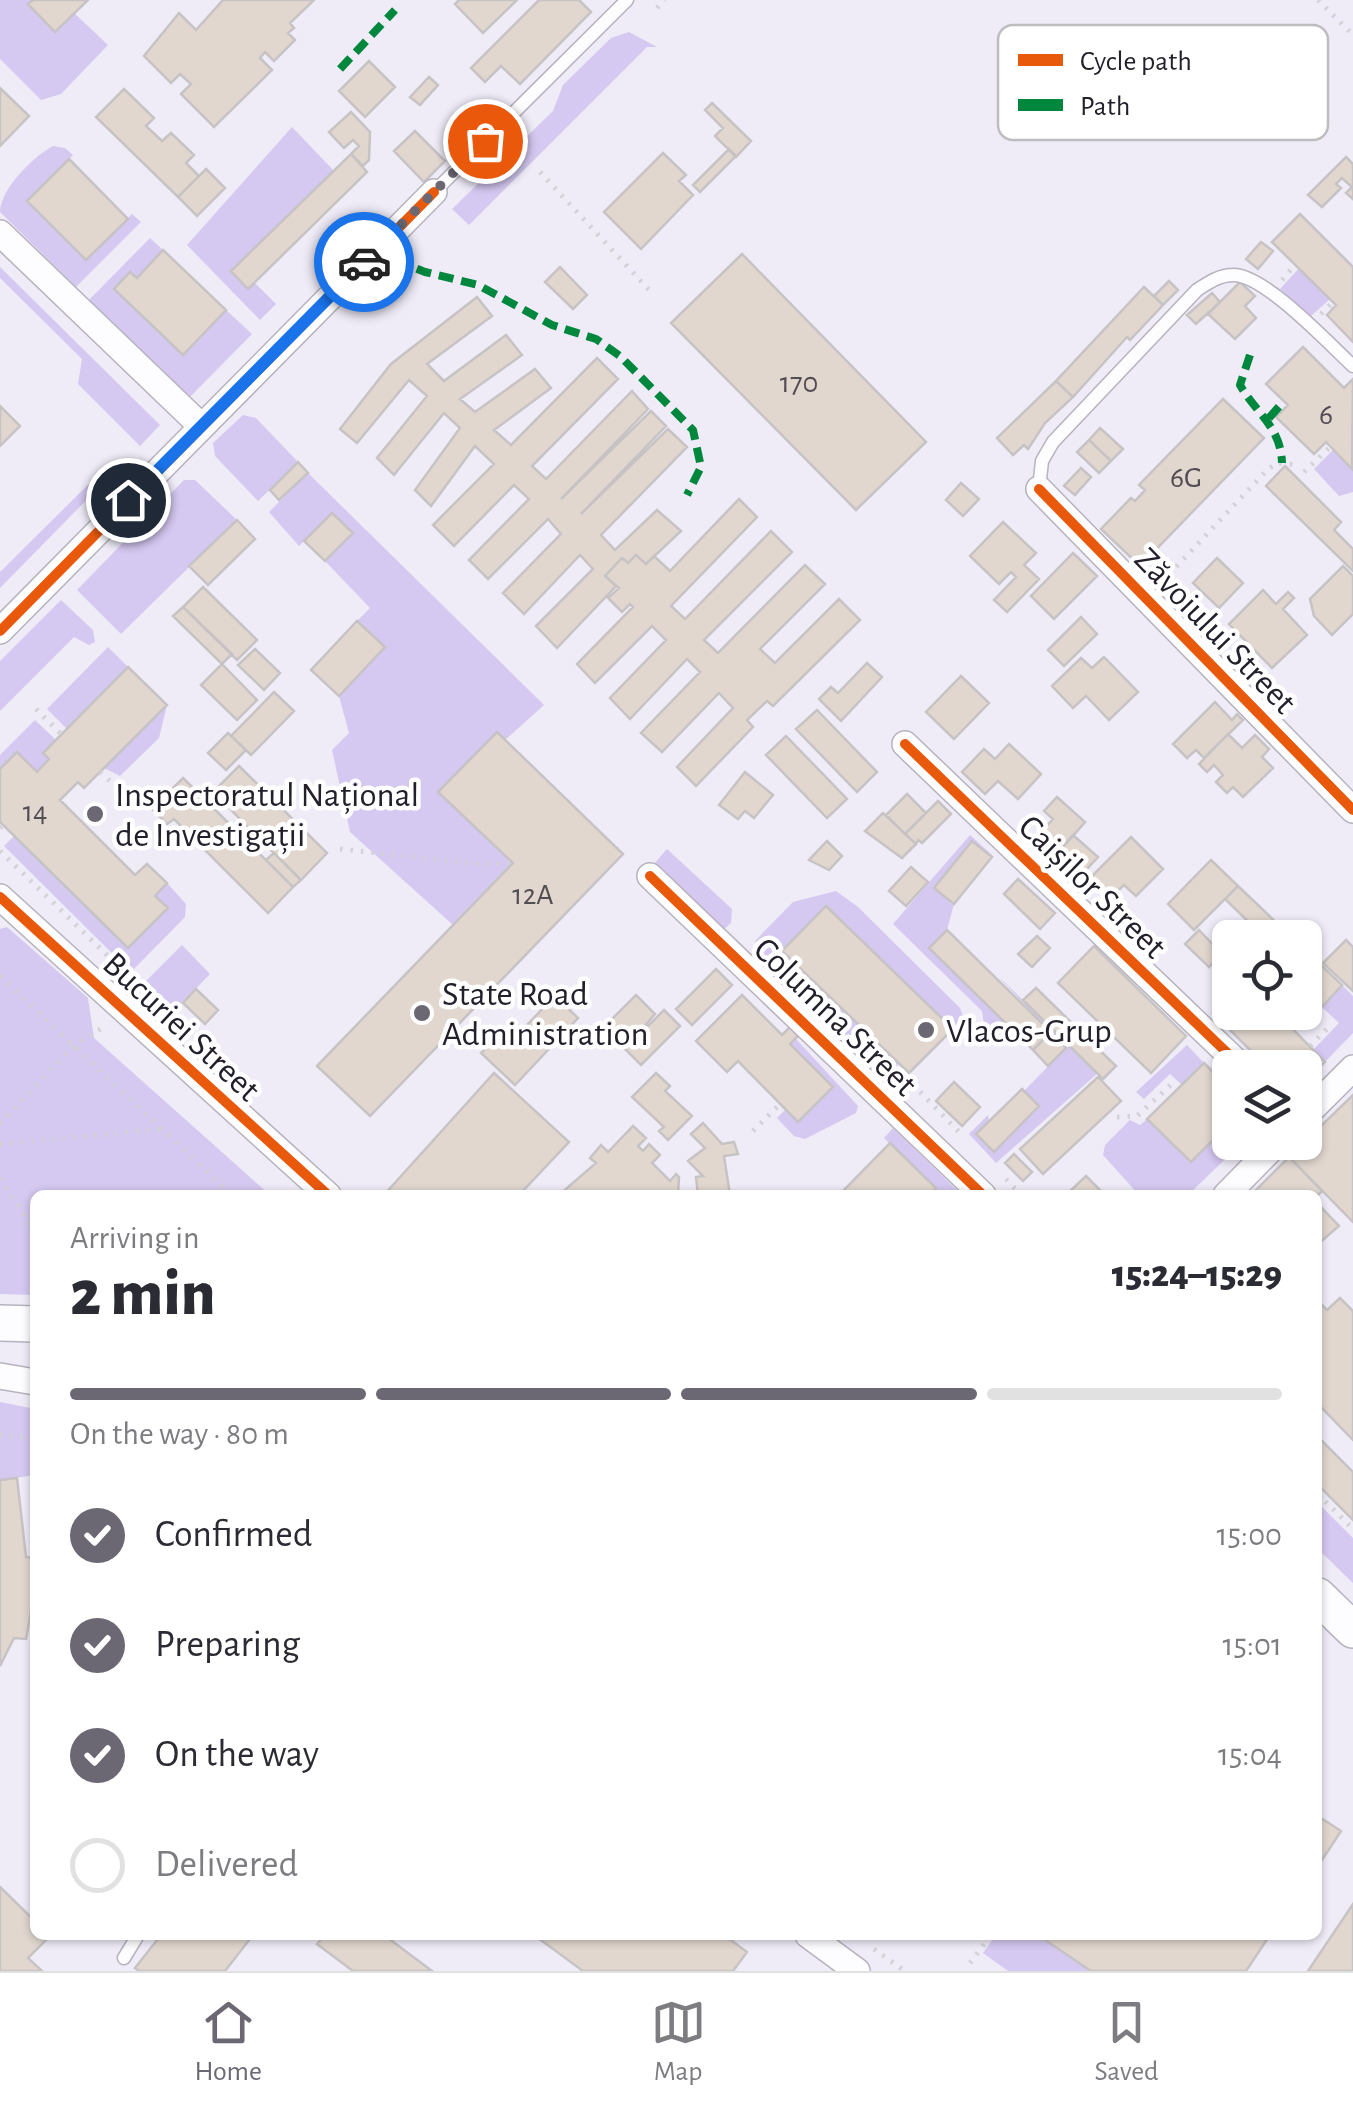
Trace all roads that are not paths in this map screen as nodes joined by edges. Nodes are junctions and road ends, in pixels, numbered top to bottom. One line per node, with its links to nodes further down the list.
1 (626, 0): 2 (lane)
2 (434, 192): 5 (street)
3 (0, 232): 5 (street)
4 (1353, 366): 6 (lane)
5 (200, 425): 7 (street)
6 (1040, 489): 9 (street, Zăvoiului Street)
7 (0, 630)
8 (905, 744): 12 (street, Caișilor Street)
9 (1353, 810)
10 (650, 876): 17 (street, Columna Street)
11 (0, 897): 16 (street, Bucuriei Street)
12 (1224, 1050)
13 (1353, 1068): 14 (street)
14 (1322, 1099)
15 (1260, 1160): 18 (street)
16 (323, 1190)
17 (978, 1190)
18 (1231, 1190)
19 (0, 1323): 20 (main road)
20 (30, 1324)
21 (0, 1376): 22 (street)
22 (30, 1381)
23 (1322, 1600): 24 (main road)
24 (1353, 1630)
25 (135, 1940): 27 (lane)
26 (815, 1940): 28 (street)
27 (124, 1958)
28 (857, 1971)

